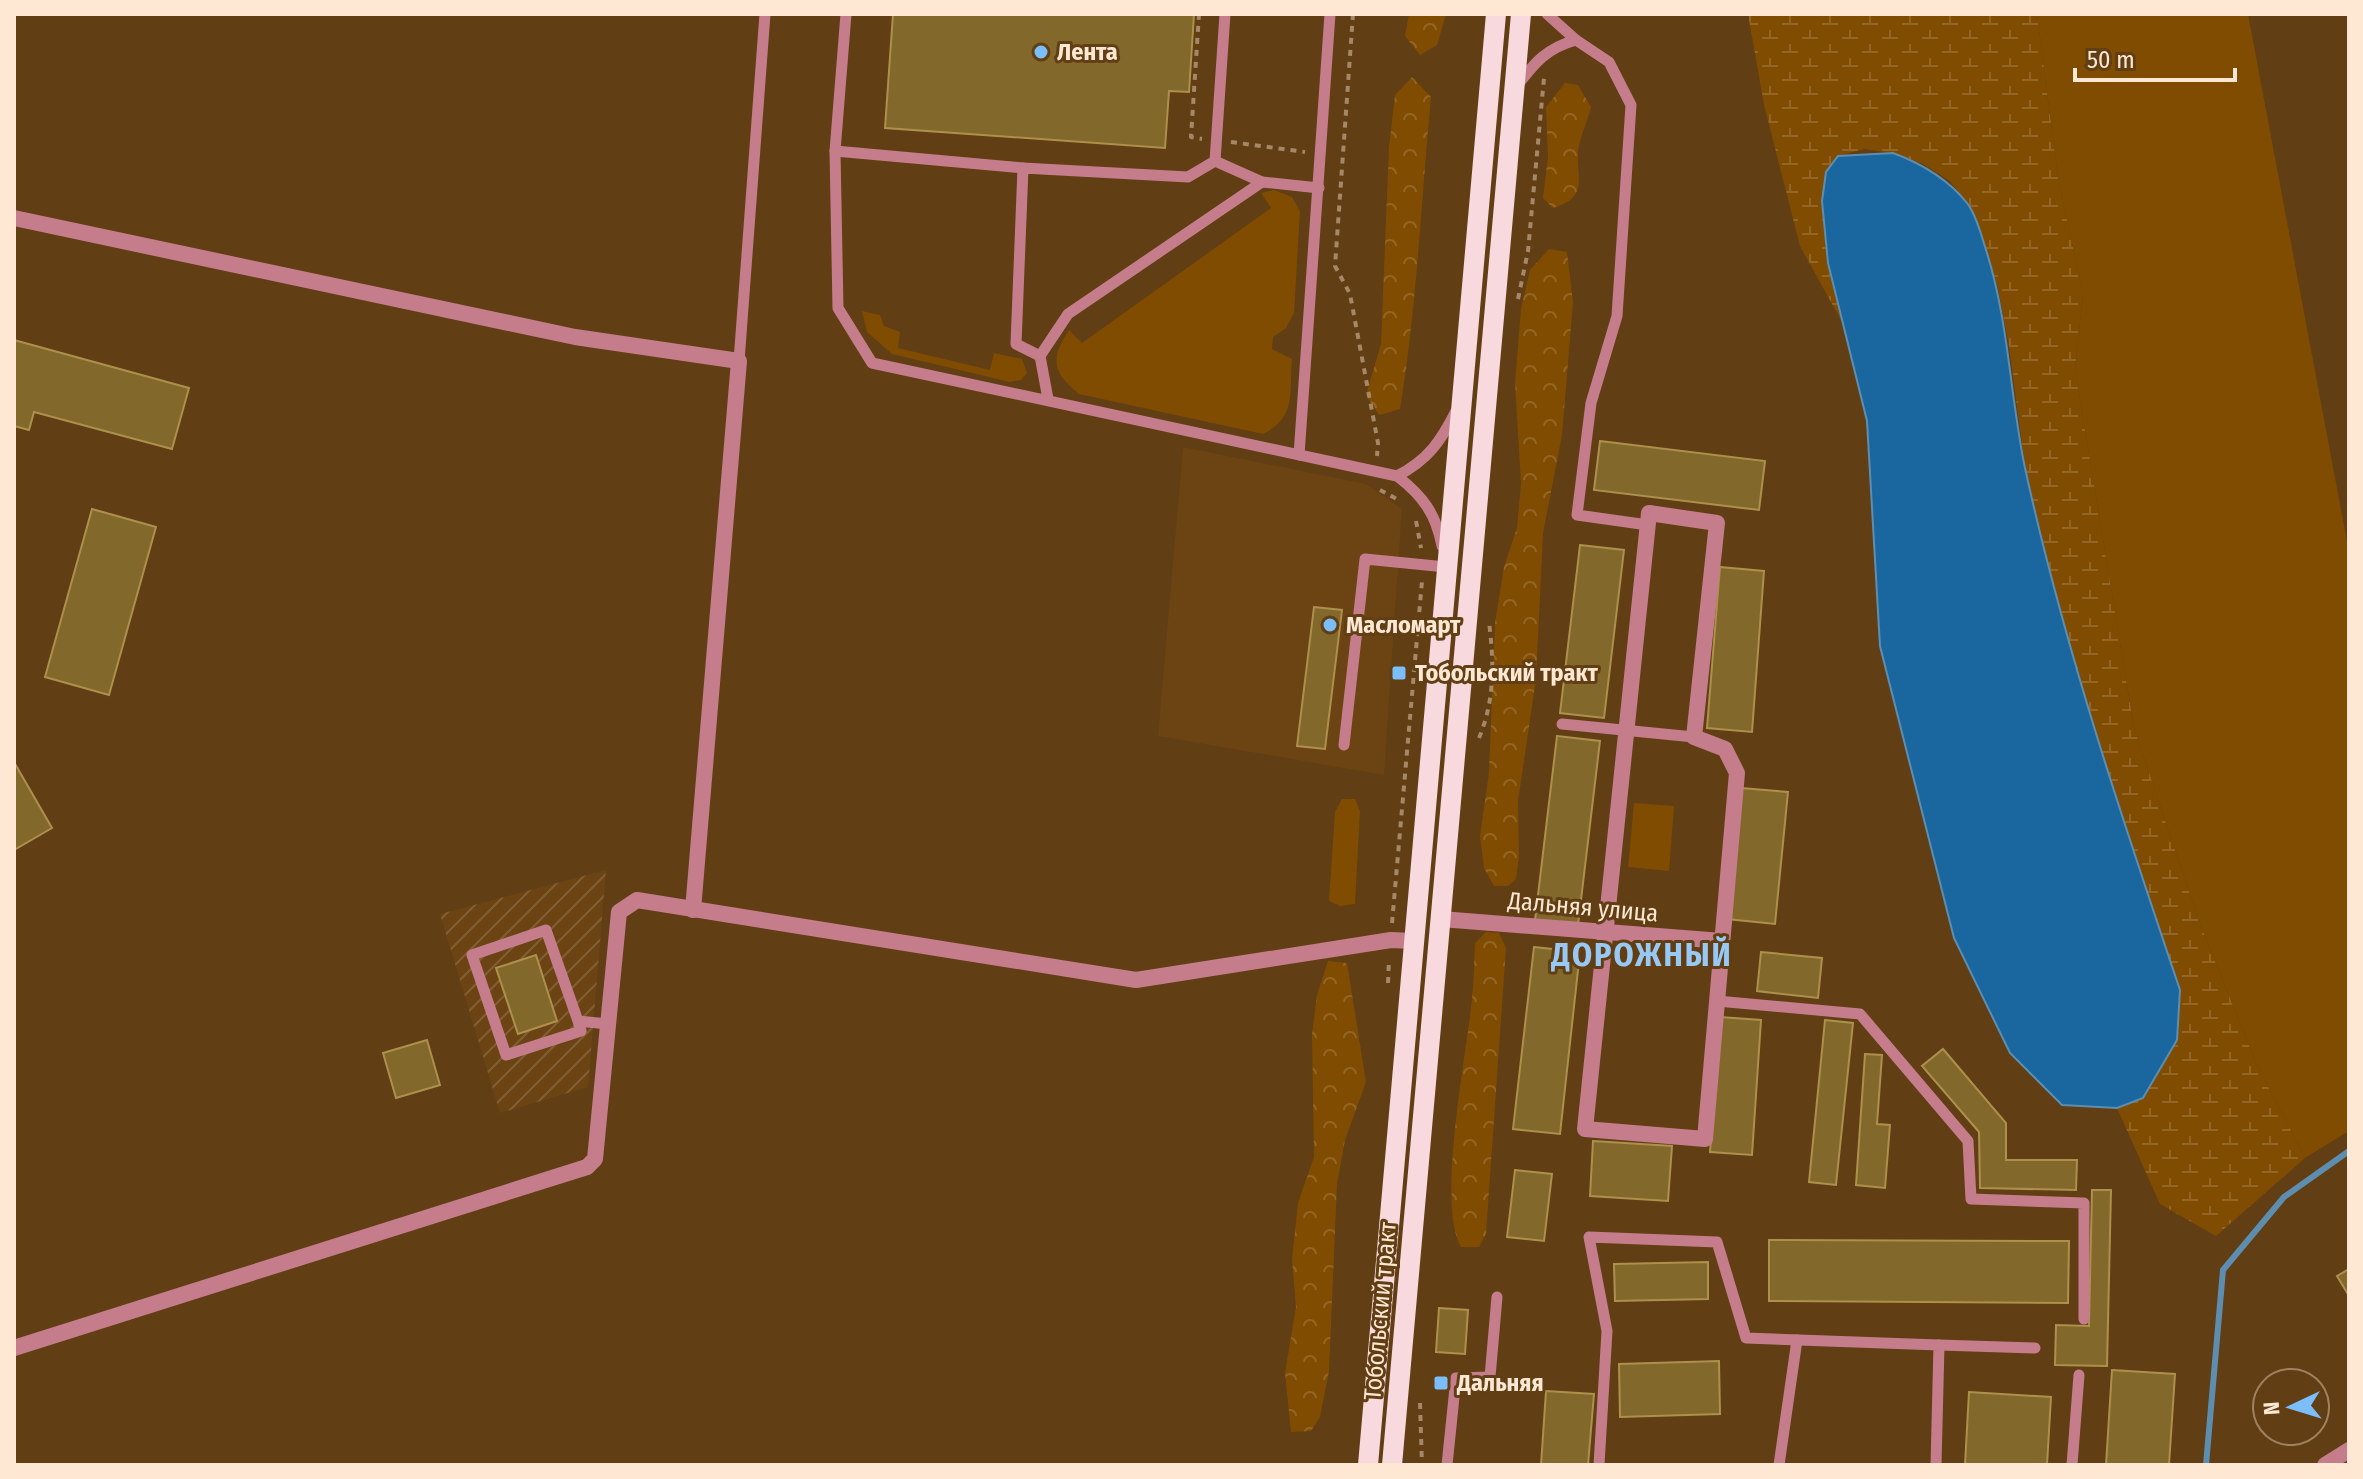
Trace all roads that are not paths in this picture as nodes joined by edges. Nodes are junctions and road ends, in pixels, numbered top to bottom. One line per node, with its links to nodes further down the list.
1 (765, 14): 17 (lane)
2 (846, 14): 10 (lane)
3 (1225, 14): 11 (lane)
4 (1330, 14): 14 (lane)
5 (1496, 14): 19 (main road, Тобольский тракт)
6 (1521, 14): 9 (main road, Тобольский тракт)
7 (1547, 14): 8 (lane)
8 (1576, 40): 9 (lane); 22 (lane)
9 (1514, 89): 29 (main road, Тобольский тракт)
10 (835, 151): 12 (lane); 18 (lane)
11 (1215, 161): 12 (lane); 13 (lane)
12 (1023, 168): 16 (lane)
13 (1262, 182): 14 (lane); 16 (lane)
14 (1319, 188): 20 (lane)
15 (14, 218): 17 (street)
16 (1040, 356): 18 (lane)
17 (739, 361): 28 (street)
18 (1048, 399): 20 (lane)
19 (1461, 402): 21 (lane); 23 (main road, Тобольский тракт)
20 (1299, 455): 21 (lane)
21 (1397, 476): 23 (lane)
22 (1648, 525): 25 (street); 26 (street)
23 (1447, 569): 27 (lane); 31 (main road, Тобольский тракт)
24 (1562, 724): 25 (lane)
25 (1626, 731): 26 (lane); 30 (street)
26 (1694, 737): 32 (street)
27 (1344, 745)
28 (693, 910): 31 (street); 35 (street)
29 (1441, 919): 30 (street, Дальняя улица); 45 (main road, Тобольский тракт)
30 (1604, 933): 32 (street, Дальняя улица); 33 (street)
31 (1414, 941): 44 (main road, Тобольский тракт)
32 (1722, 941): 33 (street)
33 (1717, 1001): 37 (lane)
34 (578, 1021): 34 (lane); 35 (lane)
35 (608, 1024): 40 (street)
36 (1497, 1297): 46 (lane)
37 (2084, 1319)
38 (1797, 1340): 39 (lane); 47 (lane); 48 (lane)
39 (1939, 1345): 41 (lane); 49 (lane)
40 (14, 1348)
41 (2035, 1348)
42 (2079, 1375): 50 (lane)
43 (2349, 1450): 51 (street)
44 (1368, 1465)
45 (1392, 1465)
46 (1447, 1465)
47 (1599, 1465)
48 (1779, 1465)
49 (1936, 1465)
50 (2072, 1465)
51 (2325, 1465)

